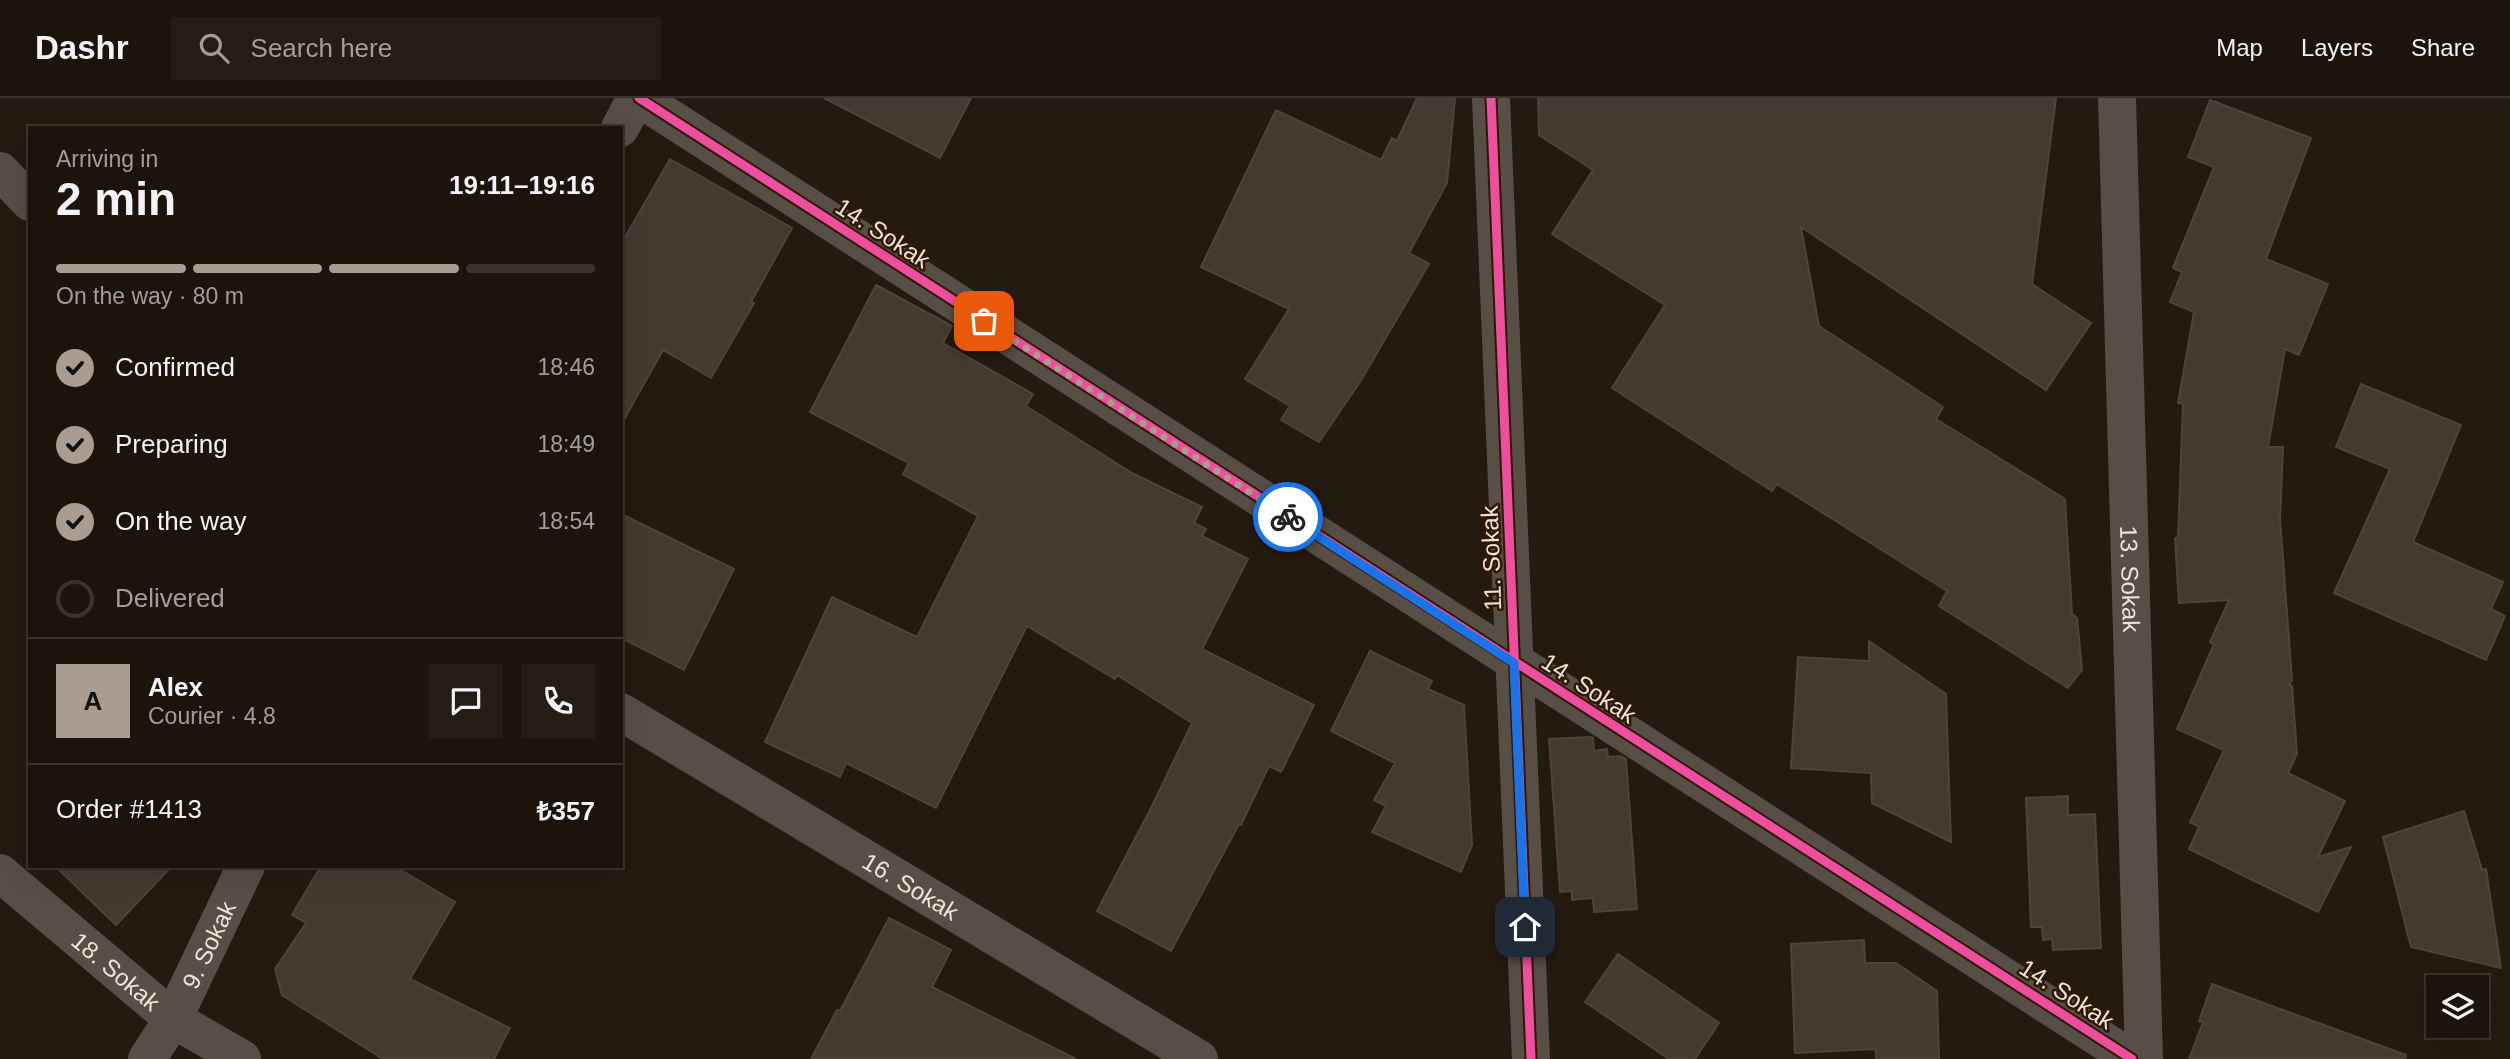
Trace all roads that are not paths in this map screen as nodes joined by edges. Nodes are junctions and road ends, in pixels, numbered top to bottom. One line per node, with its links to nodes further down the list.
1 (637, 98): 4 (street); 7 (street, 14. Sokak)
2 (1491, 98): 7 (street, 11. Sokak)
3 (2117, 98): 17 (street, 13. Sokak)
4 (621, 126)
5 (0, 171): 6 (street)
6 (28, 200)
7 (1514, 663): 15 (street, 11. Sokak); 16 (street, 14. Sokak)
8 (623, 713): 14 (street, 16. Sokak)
9 (245, 868): 11 (street, 9. Sokak)
10 (0, 873): 11 (street, 18. Sokak)
11 (173, 1019): 12 (street, 9. Sokak); 13 (street, 18. Sokak)
12 (147, 1059)
13 (242, 1059)
14 (1199, 1059)
15 (1531, 1059)
16 (2132, 1059)
17 (2144, 1059)

